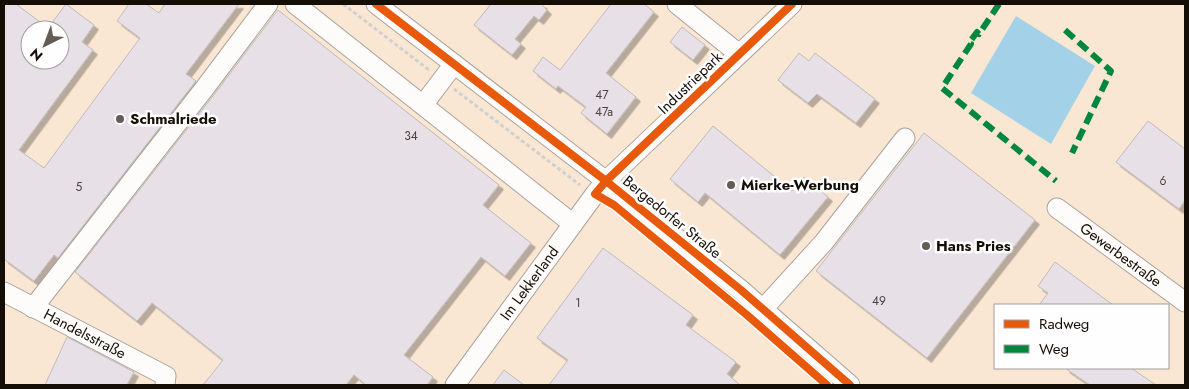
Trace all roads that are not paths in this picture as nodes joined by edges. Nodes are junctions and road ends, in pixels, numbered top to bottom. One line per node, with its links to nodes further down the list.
1 (268, 4): 15 (street)
2 (295, 4): 8 (street)
3 (376, 4): 7 (street, Bergedorfer Straße)
4 (677, 4): 6 (street)
5 (792, 4): 6 (street, Industriepark)
6 (739, 54): 10 (street, Industriepark)
7 (454, 64): 8 (street); 10 (street, Bergedorfer Straße)
8 (423, 105): 12 (street)
9 (905, 138): 16 (street)
10 (601, 188): 12 (street, Im Lekkerland); 16 (street, Bergedorfer Straße)
11 (1057, 208): 14 (street, Gewerbestraße)
12 (573, 224): 18 (street, Im Lekkerland)
13 (4, 292): 15 (street, Handelsstraße)
14 (1185, 302)
15 (33, 308): 17 (street, Handelsstraße)
16 (763, 309): 19 (street, Bergedorfer Straße)
17 (166, 381)
18 (455, 385)
19 (850, 385)

